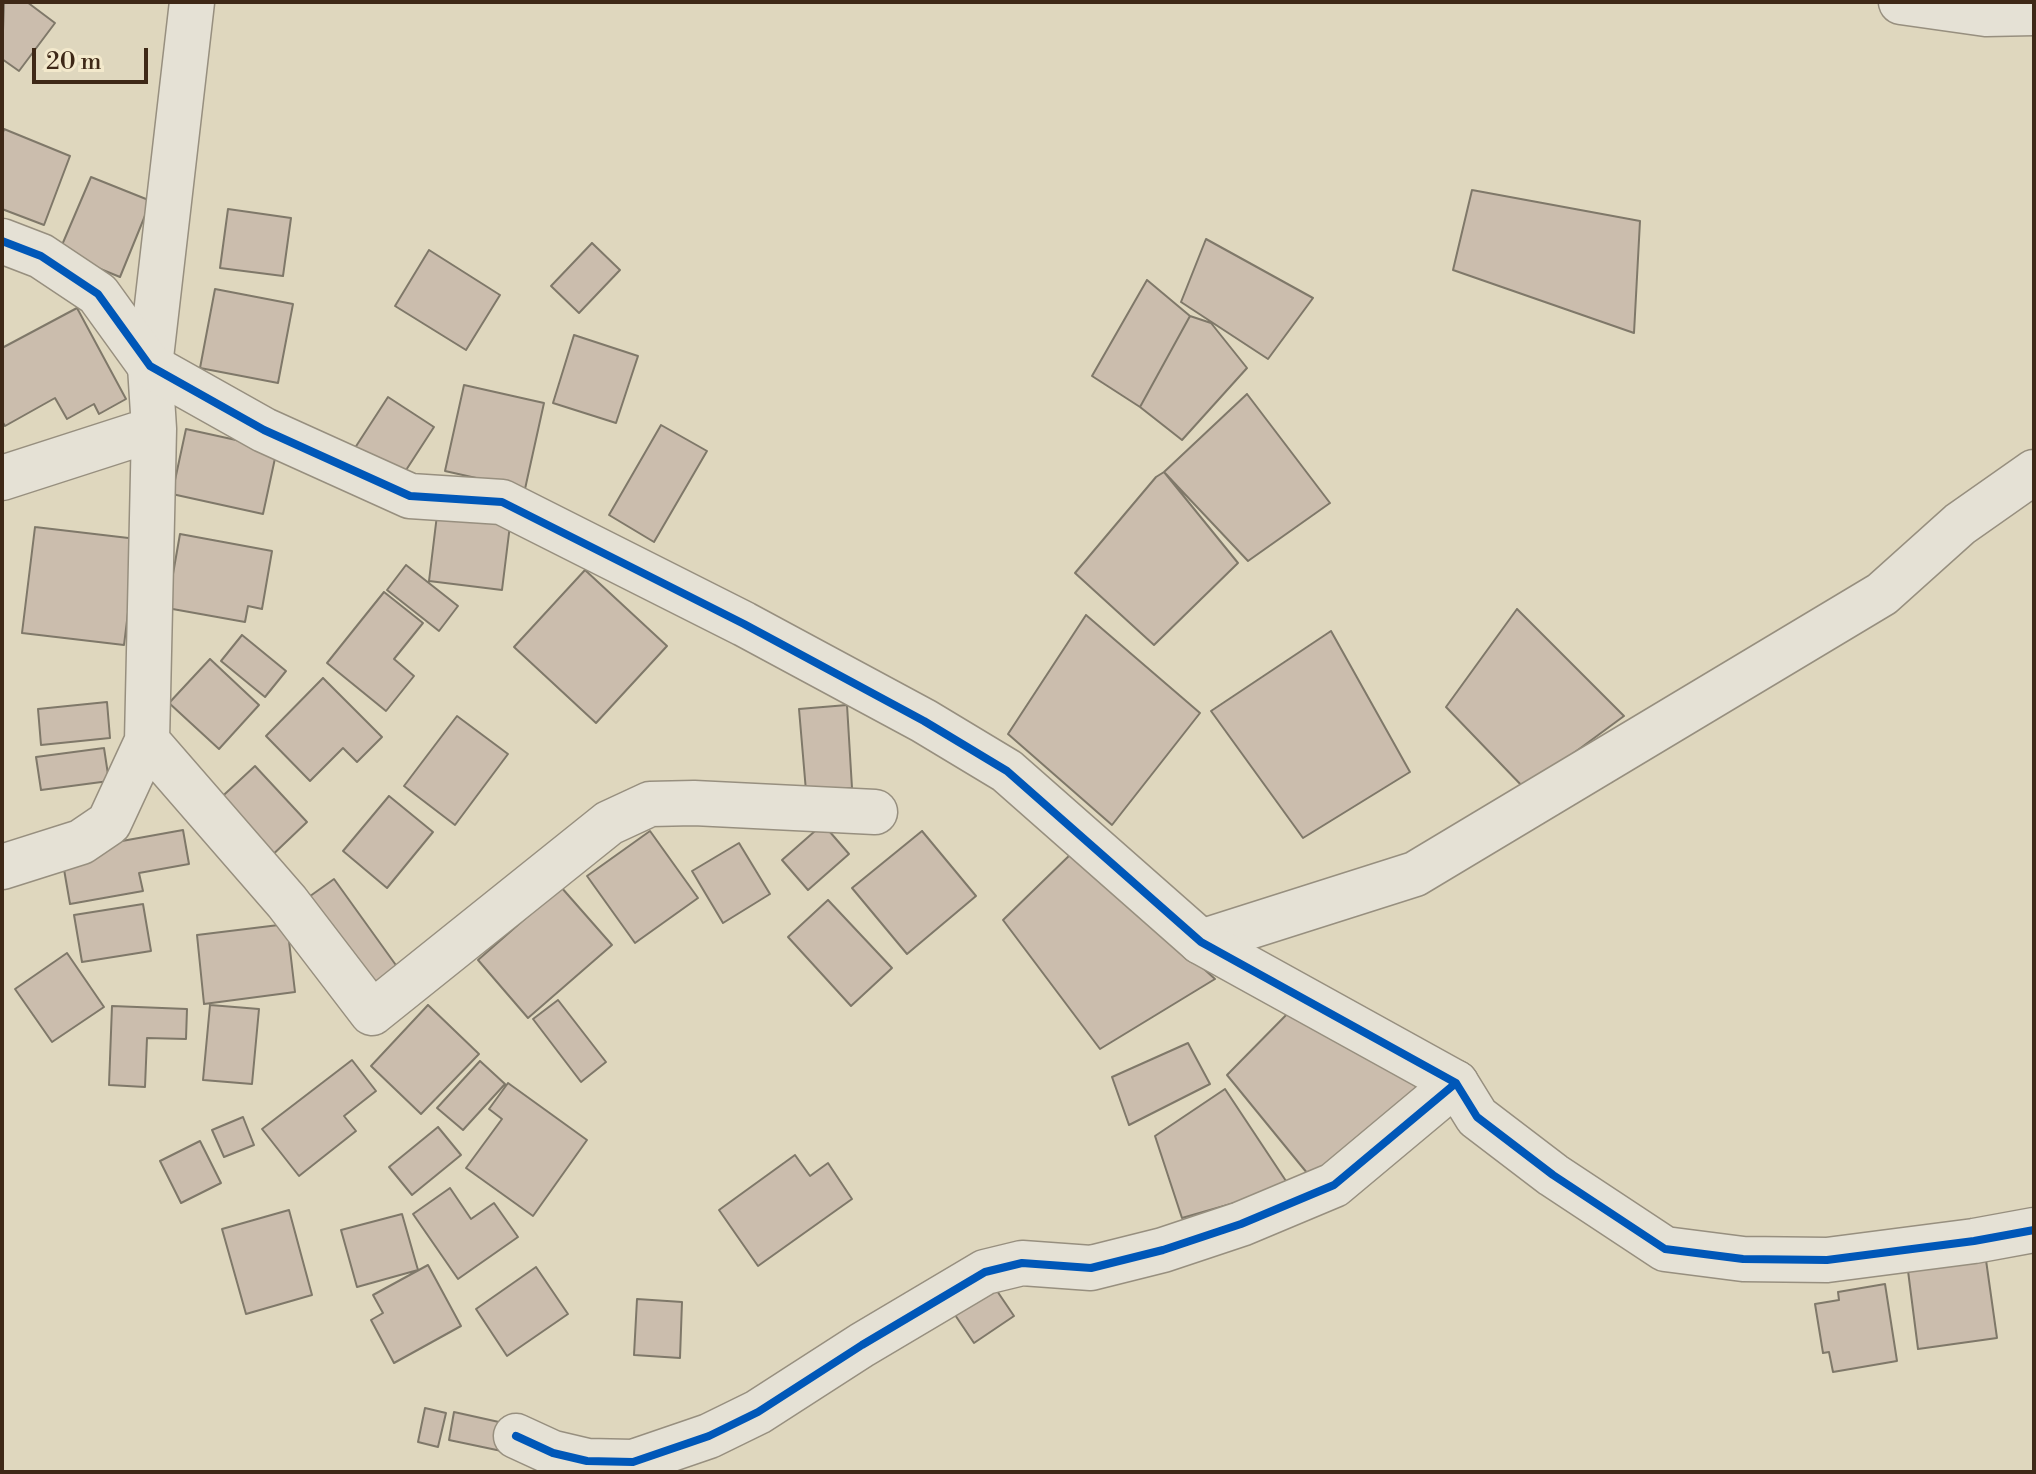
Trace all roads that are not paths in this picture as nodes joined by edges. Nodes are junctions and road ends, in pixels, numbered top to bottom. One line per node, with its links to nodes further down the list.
1 (192, 2): 5 (street)
2 (1901, 2): 3 (street)
3 (2034, 13)
4 (2, 241): 5 (street)
5 (150, 366): 6 (street); 12 (street)
6 (154, 429): 8 (street); 9 (street)
7 (2034, 472): 12 (street)
8 (2, 478)
9 (147, 741): 10 (street); 11 (street)
10 (875, 812)
11 (2, 867)
12 (1201, 942): 13 (street)
13 (1456, 1083): 14 (street); 15 (street)
14 (2034, 1230)
15 (516, 1436)

